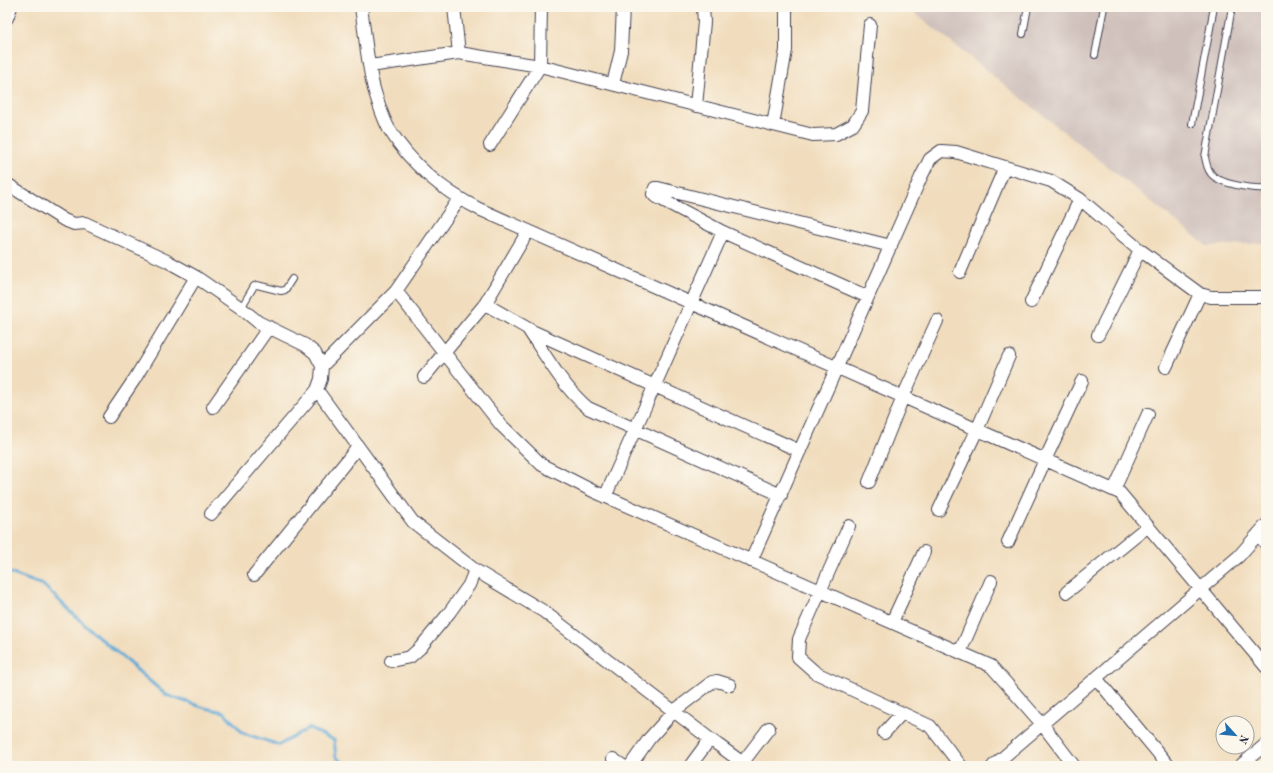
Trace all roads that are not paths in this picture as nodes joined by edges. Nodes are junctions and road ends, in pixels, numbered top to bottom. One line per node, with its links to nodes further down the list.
1 (11, 7): 12 (street)
2 (361, 7): 17 (street)
3 (454, 7): 15 (street)
4 (541, 7): 18 (street)
5 (623, 7): 19 (street)
6 (704, 7): 20 (street)
7 (786, 7): 22 (street)
8 (1028, 7): 14 (lane)
9 (1104, 7): 16 (lane)
10 (1214, 7): 21 (lane)
11 (1232, 7): 26 (lane)
12 (7, 18)
13 (870, 25): 22 (street)
14 (1023, 34)
15 (459, 53): 17 (street); 18 (street)
16 (1095, 55)
17 (370, 66): 27 (street)
18 (540, 66): 19 (street); 23 (street)
19 (613, 84): 20 (street)
20 (696, 106): 22 (street)
21 (1192, 124)
22 (774, 125)
23 (490, 146)
24 (1005, 167): 28 (street); 31 (street); 33 (street)
25 (7, 184): 34 (street)
26 (1266, 188)
27 (459, 199): 29 (street); 36 (street)
28 (1080, 200): 32 (street); 40 (street)
29 (528, 231): 41 (street); 42 (street)
30 (723, 232): 31 (street); 38 (street); 41 (street)
31 (891, 246): 38 (street)
32 (1140, 250): 37 (street); 47 (street)
33 (960, 272)
34 (196, 277): 43 (street); 60 (street)
35 (292, 279): 43 (lane)
36 (396, 291): 48 (street); 50 (street)
37 (1200, 294): 39 (street); 51 (street)
38 (868, 297): 52 (street)
39 (1266, 297)
40 (1031, 302)
41 (691, 303): 52 (street); 55 (street)
42 (485, 304): 46 (street); 48 (street)
43 (241, 308): 45 (street)
44 (937, 321): 57 (street)
45 (269, 327): 50 (street); 58 (street)
46 (527, 328): 55 (street); 61 (street)
47 (1098, 335)
48 (444, 352): 53 (street); 69 (street)
49 (1009, 356): 62 (street)
50 (322, 366): 56 (street)
51 (1166, 367)
52 (837, 368): 57 (street); 64 (street)
53 (424, 377)
54 (1082, 381): 65 (street)
55 (654, 385): 61 (street); 64 (street)
56 (317, 390): 63 (street); 71 (street)
57 (903, 397): 62 (street); 66 (street)
58 (213, 407)
59 (1148, 414): 67 (street)
60 (109, 417)
61 (635, 429): 68 (street); 69 (street)
62 (977, 430): 65 (street); 70 (street)
63 (358, 447): 80 (street); 81 (street)
64 (800, 451): 68 (street)
65 (1045, 460): 67 (street); 76 (street)
66 (869, 482)
67 (1114, 490): 74 (street)
68 (781, 495): 79 (street)
69 (605, 497): 79 (street)
70 (939, 510)
71 (211, 514)
72 (1266, 525): 75 (street)
73 (850, 526): 84 (street)
74 (1148, 526): 83 (street); 85 (street)
75 (1258, 534): 77 (street); 83 (street)
76 (1008, 542)
77 (1266, 544)
78 (924, 552): 86 (street)
79 (751, 561): 84 (street)
80 (475, 570): 88 (street); 92 (street)
81 (254, 575)
82 (991, 581): 87 (street)
83 (1200, 588): 89 (street); 90 (street)
84 (821, 591): 86 (street); 93 (street)
85 (1067, 592)
86 (892, 622): 87 (street)
87 (960, 652): 94 (street)
88 (391, 661)
89 (1266, 667)
90 (1096, 678): 94 (street); 107 (street)
91 (730, 685): 92 (street)
92 (674, 711): 97 (street); 102 (street)
93 (902, 713): 96 (street); 104 (street)
94 (1042, 724): 105 (street); 106 (street)
95 (769, 728): 100 (street)
96 (884, 733)
97 (710, 739): 100 (street); 103 (street)
98 (1266, 744): 108 (street)
99 (613, 759): 101 (street)
100 (745, 764)
101 (623, 766)
102 (630, 766)
103 (690, 766)
104 (961, 766)
105 (993, 766)
106 (1074, 766)
107 (1169, 766)
108 (1240, 766)

